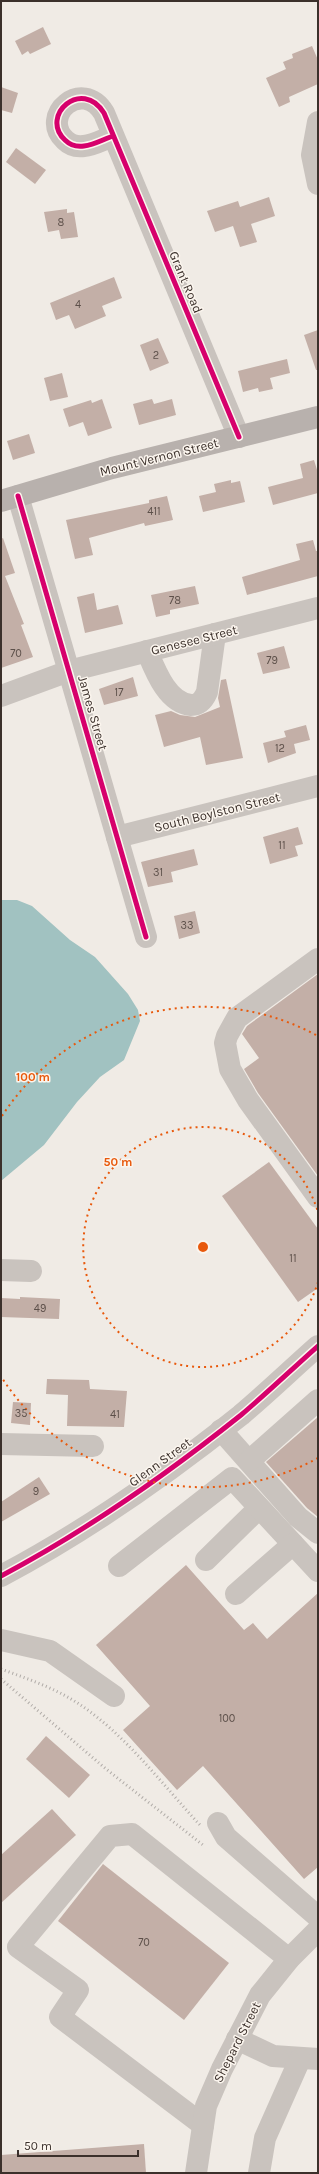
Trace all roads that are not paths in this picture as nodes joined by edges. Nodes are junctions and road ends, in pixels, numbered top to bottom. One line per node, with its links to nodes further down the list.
1 (318, 122): 3 (street)
2 (113, 136): 5 (street, Grant Road)
3 (318, 184)
4 (318, 417): 5 (main road, Mount Vernon Street)
5 (239, 437): 6 (main road, Mount Vernon Street)
6 (10, 498): 10 (street, James Street)
7 (318, 608): 8 (street, Genesee Street)
8 (215, 634): 9 (street, Genesee Street); 9 (street)
9 (147, 651): 10 (street, Genesee Street)
10 (69, 671): 11 (street, Genesee Street); 13 (street, James Street)
11 (1, 696)
12 (318, 786): 13 (street, South Boylston Street)
13 (117, 837): 14 (street, James Street)
14 (146, 937)
15 (318, 959): 16 (street)
16 (318, 1197)
17 (1, 1270): 18 (street)
18 (31, 1271)
19 (318, 1346): 21 (street, Glenn Street)
20 (318, 1400): 24 (street)
21 (221, 1430): 24 (street); 31 (street, Glenn Street)
22 (1, 1444): 23 (street)
23 (94, 1446)
24 (249, 1462): 26 (street)
25 (260, 1508): 27 (street); 28 (street); 29 (street)
26 (318, 1532)
27 (293, 1544): 30 (street); 32 (street)
28 (206, 1560)
29 (119, 1566)
30 (318, 1571)
31 (1, 1576)
32 (236, 1594)
33 (1, 1640): 34 (street)
34 (114, 1696)
35 (218, 1823): 36 (street)
36 (318, 1917)
37 (318, 1930): 38 (street, Shepard Street)
38 (289, 1959): 39 (street, Shepard Street); 41 (street)
39 (237, 2039): 40 (street); 41 (street, Shepard Street)
40 (309, 2059): 43 (street)
41 (203, 2125): 42 (street, Shepard Street)
42 (196, 2173)
43 (259, 2173)

